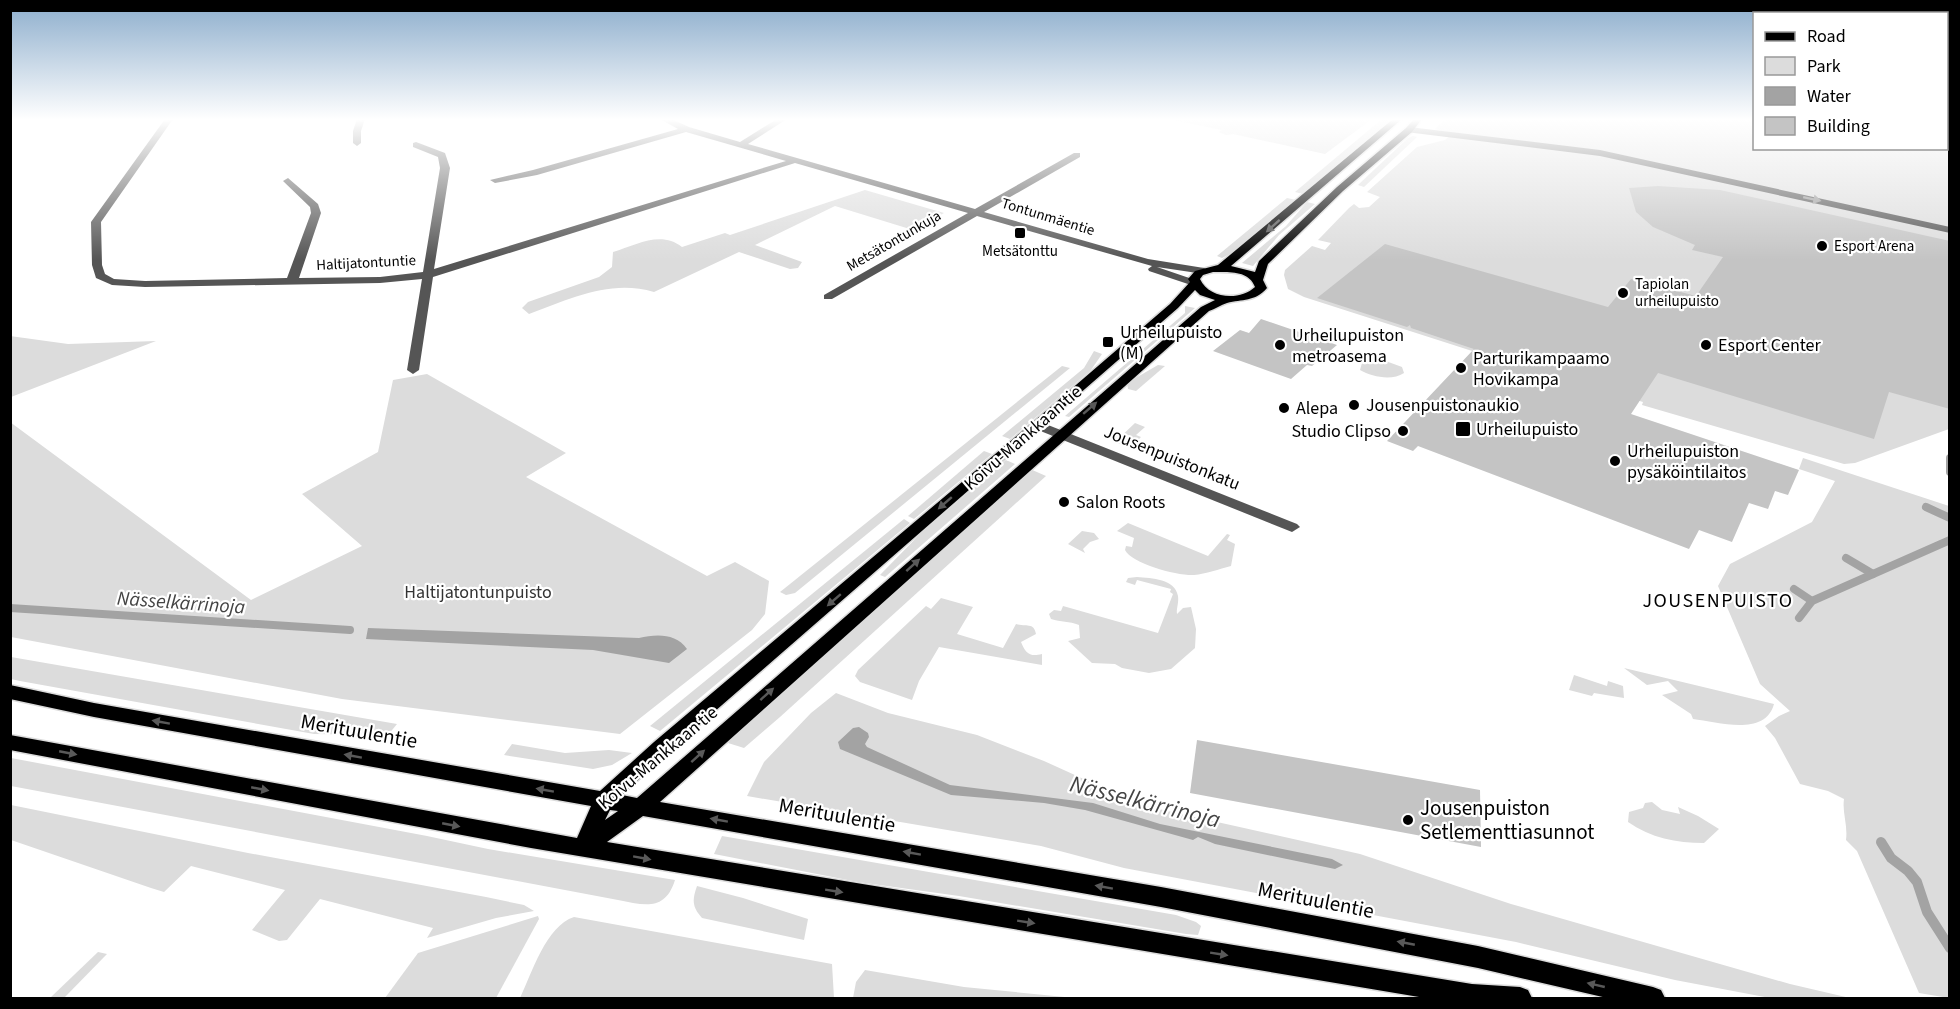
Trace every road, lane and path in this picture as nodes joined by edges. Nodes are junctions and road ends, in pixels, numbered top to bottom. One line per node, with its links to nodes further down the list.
1 (136, 166): 19 (street, Haltijatontuntie)
2 (445, 166): 17 (street)
3 (558, 166): 10 (street)
4 (777, 166): 17 (street, Haltijatontuntie)
5 (818, 166): 12 (street, Tontunmäentie)
6 (1055, 166): 12 (street, Metsätontunkuja)
7 (1342, 166): 15 (main road, one-way to 15)
8 (1367, 166): 18 (main road)
9 (1664, 166): 13 (street, one-way to 13)
10 (495, 180)
11 (288, 181): 19 (street)
12 (975, 211): 14 (street, Tontunmäentie); 21 (street, Metsätontunkuja)
13 (1950, 230)
14 (1147, 262): 16 (street, Tontunmäentie); 20 (street, Tontunmäentie)
15 (1222, 268): 16 (main road); 18 (main road)
16 (1204, 271): 20 (main road, Koivu-Mankkaan tie)
17 (428, 275): 19 (street, Haltijatontuntie); 23 (street)
18 (1258, 279): 22 (main road, Koivu-Mankkaan tie)
19 (292, 281)
20 (1194, 283): 22 (main road); 24 (main road, Koivu-Mankkaan tie)
21 (828, 297)
22 (1229, 298): 25 (main road, Koivu-Mankkaan tie, one-way to 22)
23 (413, 370)
24 (1038, 425): 25 (street, Jousenpuistonkatu); 29 (main road, Koivu-Mankkaan tie, one-way to 29)
25 (1060, 435): 26 (street, Jousenpuistonkatu); 30 (main road, Koivu-Mankkaan tie, one-way to 25)
26 (1292, 527)
27 (10, 692): 29 (main road, Merituulentie, one-way to 27)
28 (10, 742): 31 (main road, one-way to 31)
29 (603, 801): 30 (main road, Merituulentie); 31 (main road, Koivu-Mankkaan tie)
30 (641, 806): 31 (main road, Koivu-Mankkaan tie); 33 (main road, Merituulentie, one-way to 30)
31 (584, 847): 32 (main road, one-way to 32)
32 (1520, 999)
33 (1653, 999)

